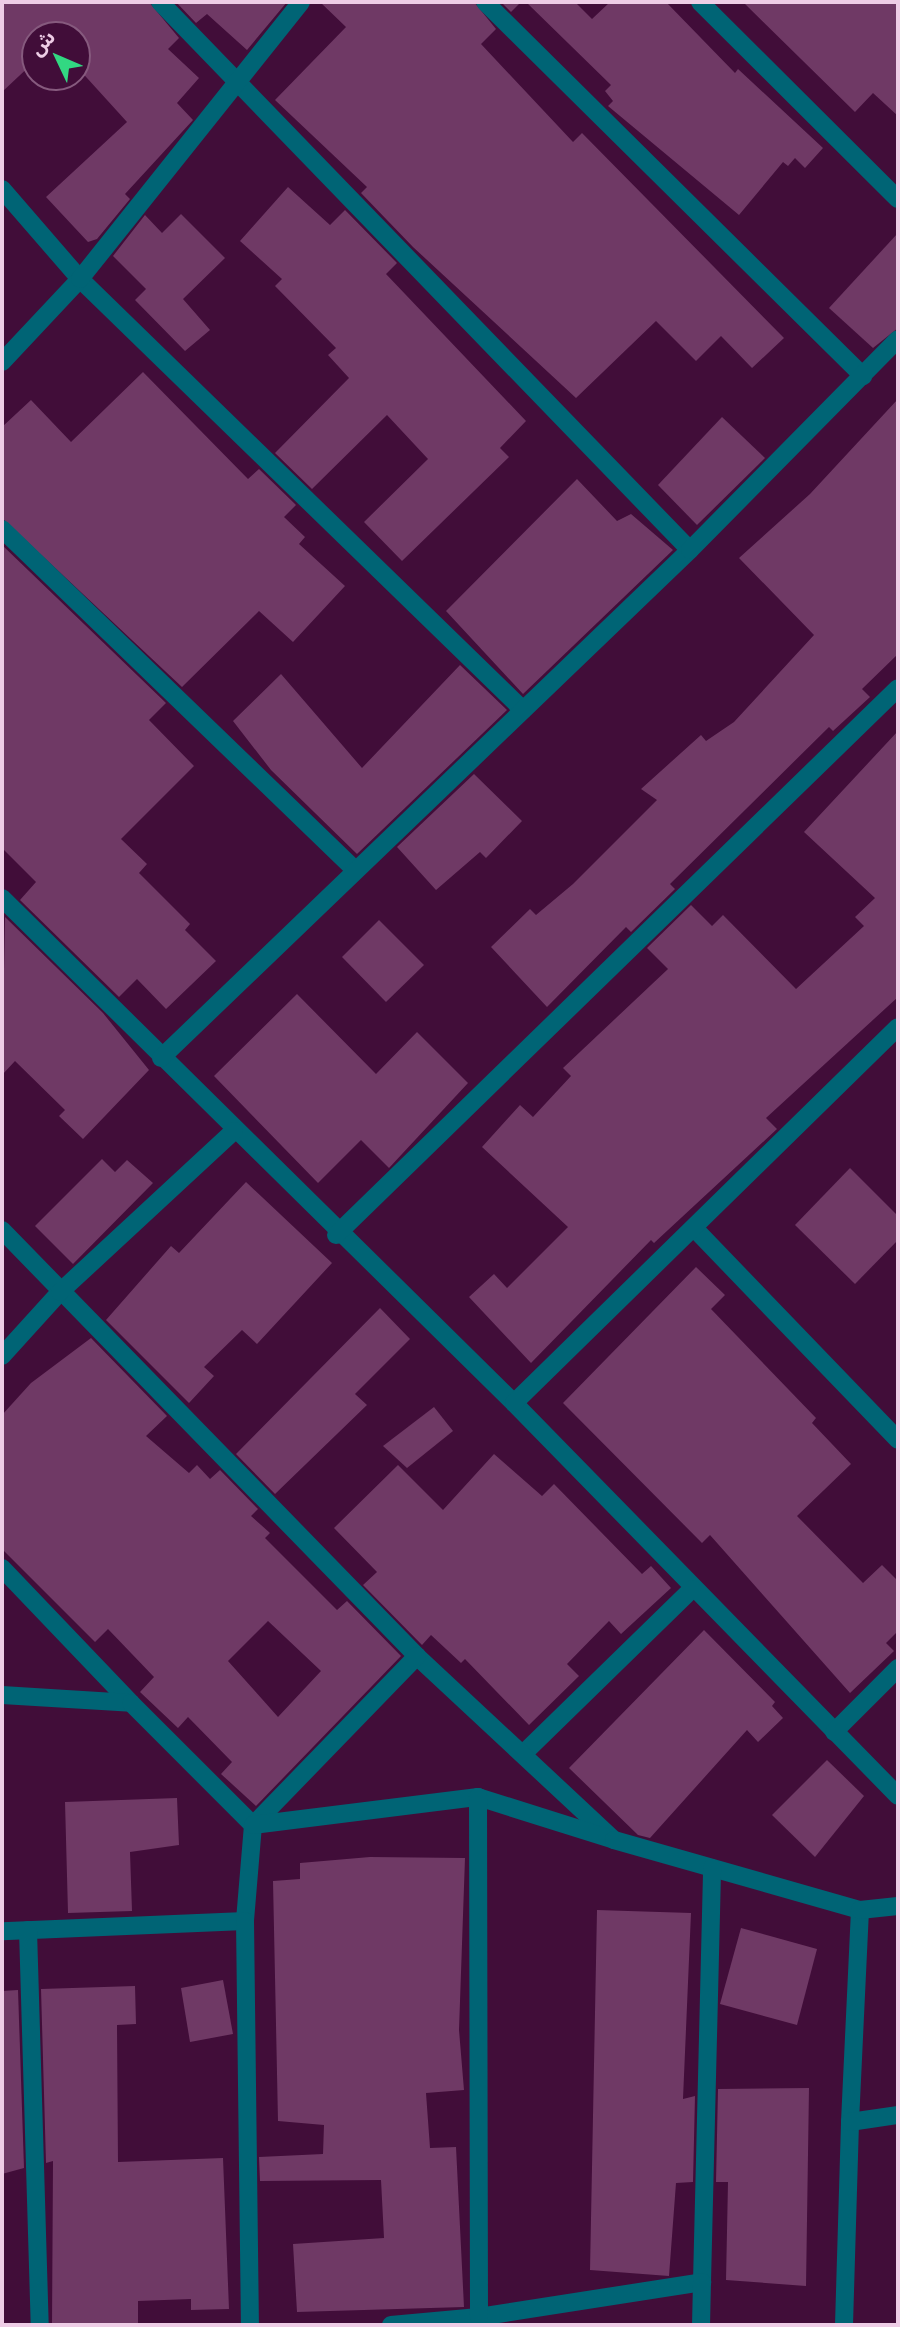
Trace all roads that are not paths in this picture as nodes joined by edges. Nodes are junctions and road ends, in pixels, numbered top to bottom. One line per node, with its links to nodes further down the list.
1 (160, 2): 5 (street)
2 (301, 2): 5 (street)
3 (485, 2): 11 (street)
4 (700, 2): 7 (street)
5 (236, 85): 8 (street); 13 (street)
6 (2, 189): 8 (street)
7 (898, 199)
8 (80, 279): 10 (street); 15 (street)
9 (898, 339): 11 (street)
10 (2, 362)
11 (863, 376): 13 (street)
12 (2, 529): 16 (street)
13 (690, 550): 15 (street)
14 (898, 688): 23 (street)
15 (523, 710): 16 (street)
16 (355, 870): 19 (street)
17 (2, 898): 19 (street)
18 (898, 1027): 21 (street)
19 (161, 1058): 20 (street)
20 (234, 1131): 23 (street); 24 (street)
21 (694, 1228): 26 (street); 27 (street)
22 (2, 1230): 24 (street)
23 (336, 1235): 26 (street)
24 (60, 1292): 25 (street); 30 (street)
25 (2, 1356)
26 (514, 1403): 29 (street)
27 (898, 1440)
28 (2, 1568): 33 (street)
29 (692, 1588): 34 (street); 35 (street)
30 (417, 1656): 35 (street); 38 (street)
31 (898, 1668): 34 (street)
32 (2, 1695): 33 (street)
33 (131, 1703): 38 (street)
34 (834, 1732): 36 (street)
35 (526, 1751): 39 (street)
36 (898, 1796)
37 (478, 1797): 38 (street); 39 (street); 49 (street)
38 (253, 1825): 43 (street)
39 (614, 1840): 40 (street)
40 (712, 1868): 42 (street); 48 (street)
41 (898, 1906): 42 (street)
42 (860, 1910): 47 (street)
43 (245, 1921): 44 (street); 51 (street)
44 (28, 1930): 45 (street); 50 (street)
45 (2, 1931)
46 (898, 2115): 47 (street)
47 (850, 2122): 54 (street)
48 (702, 2282): 49 (street); 53 (street)
49 (479, 2317): 52 (street)
50 (40, 2325)
51 (250, 2325)
52 (391, 2325)
53 (701, 2325)
54 (844, 2325)

